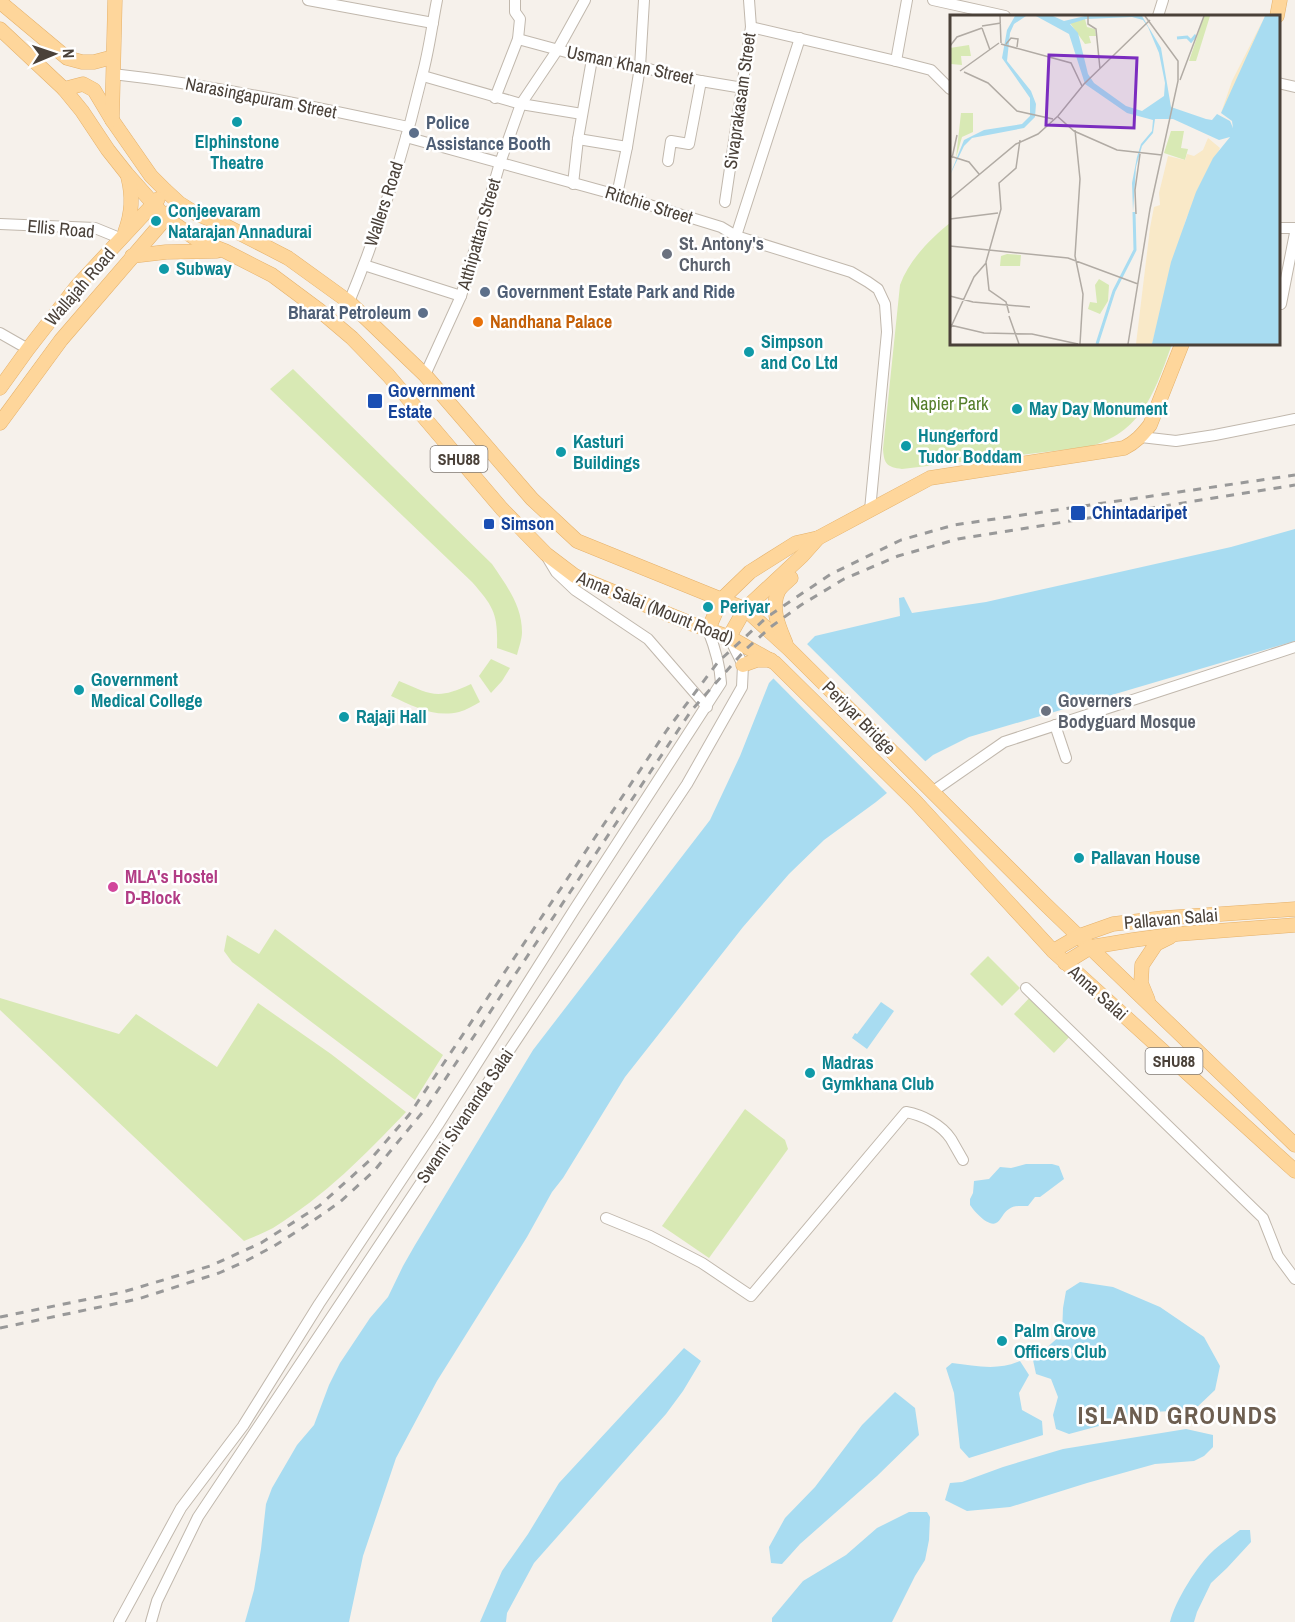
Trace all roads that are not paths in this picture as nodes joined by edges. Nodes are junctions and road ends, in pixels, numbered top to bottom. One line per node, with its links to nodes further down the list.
1 (115, 0): 22 (main road)
2 (308, 0): 16 (street)
3 (437, 0): 16 (street, Wallers Road)
4 (515, 0): 20 (street)
5 (585, 0): 21 (street, Atthipattan Street)
6 (644, 0): 26 (street)
7 (749, 0): 17 (street, Sivaprakasam Street)
8 (908, 0): 25 (street)
9 (933, 0): 13 (street)
10 (1163, 0): 14 (street)
11 (1280, 0): 15 (main road)
12 (0, 2): 23 (main road)
13 (1000, 15)
14 (1158, 15)
15 (1277, 15)
16 (433, 23): 28 (street, Wallers Road)
17 (751, 27): 19 (street); 33 (street, Sivaprakasam Street)
18 (0, 29): 31 (main road, Anna Salai (Mount Road) / SHU88)
19 (800, 38): 25 (street); 54 (street)
20 (518, 39): 21 (street, Usman Khan Street); 35 (street)
21 (558, 49): 24 (street, Usman Khan Street); 36 (street, Atthipattan Street)
22 (113, 57): 23 (main road); 27 (main road)
23 (67, 58): 31 (main road)
24 (592, 59): 26 (street, Usman Khan Street); 37 (street)
25 (896, 61): 34 (street)
26 (640, 67): 29 (street, Usman Khan Street); 41 (street)
27 (113, 74): 38 (main road); 39 (street, Narasingapuram Street)
28 (423, 75): 35 (street); 39 (street, Wallers Road)
29 (701, 81): 33 (street, Usman Khan Street); 42 (street)
30 (1280, 83): 32 (street)
31 (60, 85): 38 (main road, Anna Salai (Mount Road)); 44 (main road, Anna Salai (Mount Road) / SHU88)
32 (1295, 87)
33 (743, 88): 48 (street, Sivaprakasam Street)
34 (950, 89)
35 (495, 98): 36 (street)
36 (521, 104): 37 (street); 43 (street, Atthipattan Street)
37 (582, 114): 40 (street)
38 (112, 120): 46 (main road, Anna Salai (Mount Road) / SHU88)
39 (407, 132): 43 (street, Ritchie Street); 58 (street, Wallers Road)
40 (578, 139): 41 (street); 45 (street)
41 (627, 147): 47 (street)
42 (668, 161)
43 (500, 163): 45 (street, Ritchie Street); 59 (street, Atthipattan Street)
44 (127, 174): 50 (main road, Anna Salai (Mount Road) / SHU88); 55 (main road)
45 (573, 183): 47 (street, Ritchie Street)
46 (165, 190): 49 (main road, Anna Salai (Mount Road) / SHU88); 50 (main road, Wallajah Road)
47 (618, 195): 54 (street, Ritchie Street)
48 (725, 202)
49 (179, 203): 51 (main road, Wallajah Road); 60 (main road, Anna Salai (Mount Road) / SHU88)
50 (154, 204): 51 (main road, Anna Salai (Mount Road) / SHU88); 55 (main road, Wallajah Road)
51 (166, 218): 56 (main road, Anna Salai (Mount Road) / SHU88); 57 (main road, Wallajah Road)
52 (0, 224): 55 (street, Ellis Road)
53 (1295, 233): 61 (street)
54 (736, 236): 70 (street, Ritchie Street)
55 (122, 239): 64 (main road, Wallajah Road)
56 (225, 251): 57 (main road); 72 (main road, Anna Salai (Mount Road) / SHU88)
57 (132, 256): 68 (main road, Wallajah Road)
58 (364, 265): 59 (street); 60 (street, Wallers Road)
59 (461, 296): 65 (street, Atthipattan Street)
60 (349, 302): 65 (main road, Anna Salai (Mount Road) / SHU88)
61 (1281, 304)
62 (0, 333): 64 (street)
63 (1182, 345): 69 (main road)
64 (28, 349): 66 (main road, Wallajah Road)
65 (424, 375): 73 (main road, Anna Salai (Mount Road) / SHU88)
66 (0, 388)
67 (1295, 419): 69 (street)
68 (0, 423)
69 (1141, 437): 70 (main road)
70 (870, 510): 71 (main road)
71 (818, 538): 73 (main road); 74 (main road); 78 (main road)
72 (544, 553): 75 (main road, Anna Salai (Mount Road) / SHU88); 81 (street)
73 (721, 600): 74 (main road, Anna Salai (Mount Road) / SHU88); 75 (main road)
74 (745, 609): 76 (main road); 78 (main road, Anna Salai (Mount Road) / SHU88)
75 (708, 630): 76 (main road, Anna Salai (Mount Road) / SHU88); 81 (street, Swami Sivananda Salai)
76 (729, 637): 79 (main road, Anna Salai (Mount Road) / SHU88); 80 (street)
77 (1295, 647): 82 (street)
78 (789, 649): 84 (main road, Periyar Bridge / SHU88)
79 (773, 662): 80 (main road); 85 (main road, Periyar Bridge / SHU88)
80 (743, 665): 101 (street, Swami Sivananda Salai)
81 (707, 707): 100 (street, Swami Sivananda Salai)
82 (1055, 725): 83 (street); 84 (street)
83 (1066, 758)
84 (930, 790): 89 (main road, Anna Salai / SHU88)
85 (915, 801): 91 (main road, Anna Salai / SHU88)
86 (1295, 909): 89 (main road, Pallavan Salai)
87 (1295, 926): 88 (main road, Pallavan Salai)
88 (1177, 934): 90 (main road, Pallavan Salai); 94 (main road)
89 (1078, 936): 90 (main road, Anna Salai / SHU88); 91 (main road, Pallavan Salai)
90 (1091, 947): 92 (main road, Pallavan Salai); 94 (main road, Anna Salai / SHU88)
91 (1053, 951): 92 (main road, Anna Salai / SHU88)
92 (1065, 963): 97 (main road, Anna Salai / SHU88)
93 (1026, 988): 99 (street)
94 (1150, 1006): 95 (main road, Anna Salai / SHU88)
95 (1295, 1145)
96 (963, 1160): 98 (street)
97 (1295, 1171)
98 (606, 1218)
99 (1295, 1279)
100 (332, 1285): 101 (street); 102 (street, Swami Sivananda Salai)
101 (345, 1296): 103 (street, Swami Sivananda Salai)
102 (119, 1622)
103 (151, 1622)

